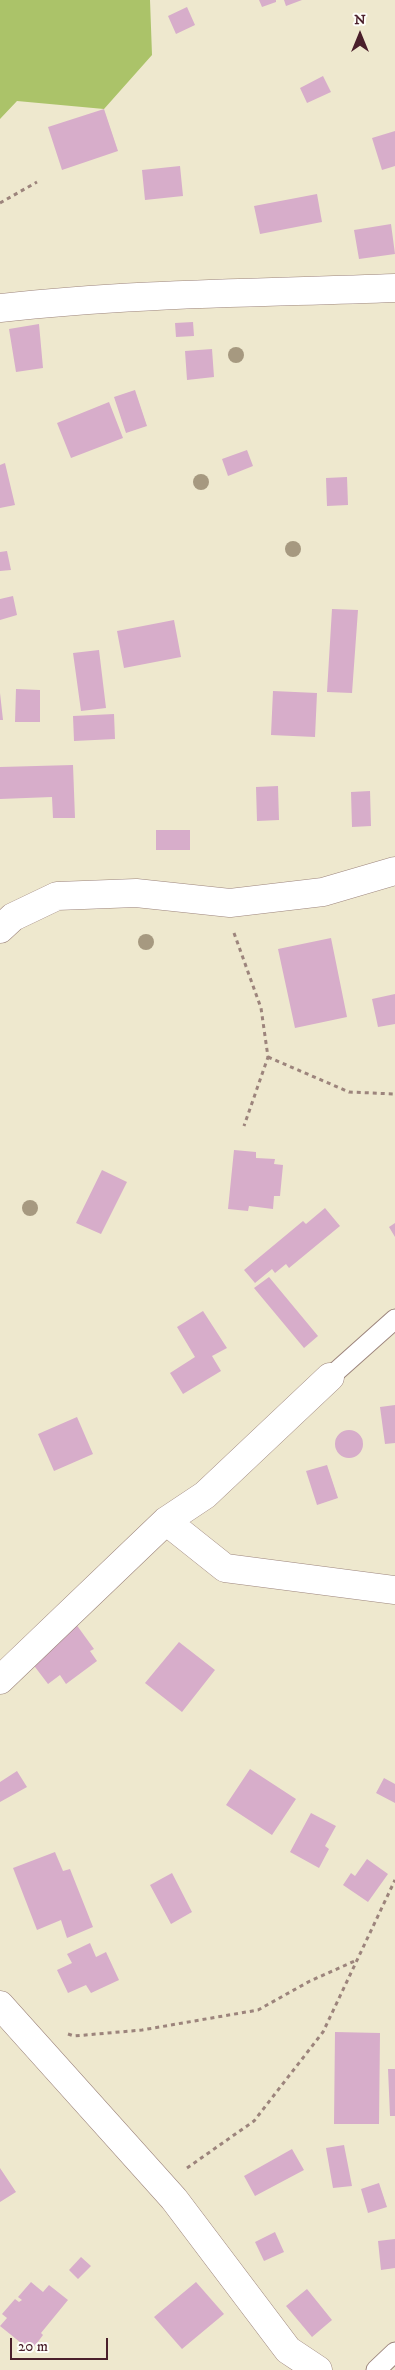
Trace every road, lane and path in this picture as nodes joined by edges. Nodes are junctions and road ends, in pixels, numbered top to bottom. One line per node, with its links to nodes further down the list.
1 (37, 182): 2 (path)
2 (0, 203)
3 (395, 288): 4 (street)
4 (0, 308)
5 (395, 871): 6 (street)
6 (230, 904): 7 (street); 8 (path)
7 (0, 929)
8 (268, 1057): 9 (path); 10 (path)
9 (395, 1094)
10 (244, 1126)
11 (395, 1319): 12 (lane)
12 (330, 1377): 13 (street)
13 (166, 1521): 14 (street); 15 (street)
14 (395, 1590)
15 (0, 1680)
16 (395, 1880): 17 (path)
17 (357, 1960): 19 (path); 20 (path)
18 (0, 2005): 20 (street)
19 (65, 2033)
20 (162, 2186): 22 (street)
21 (395, 2352): 23 (lane)
22 (318, 2370)
23 (376, 2370)

